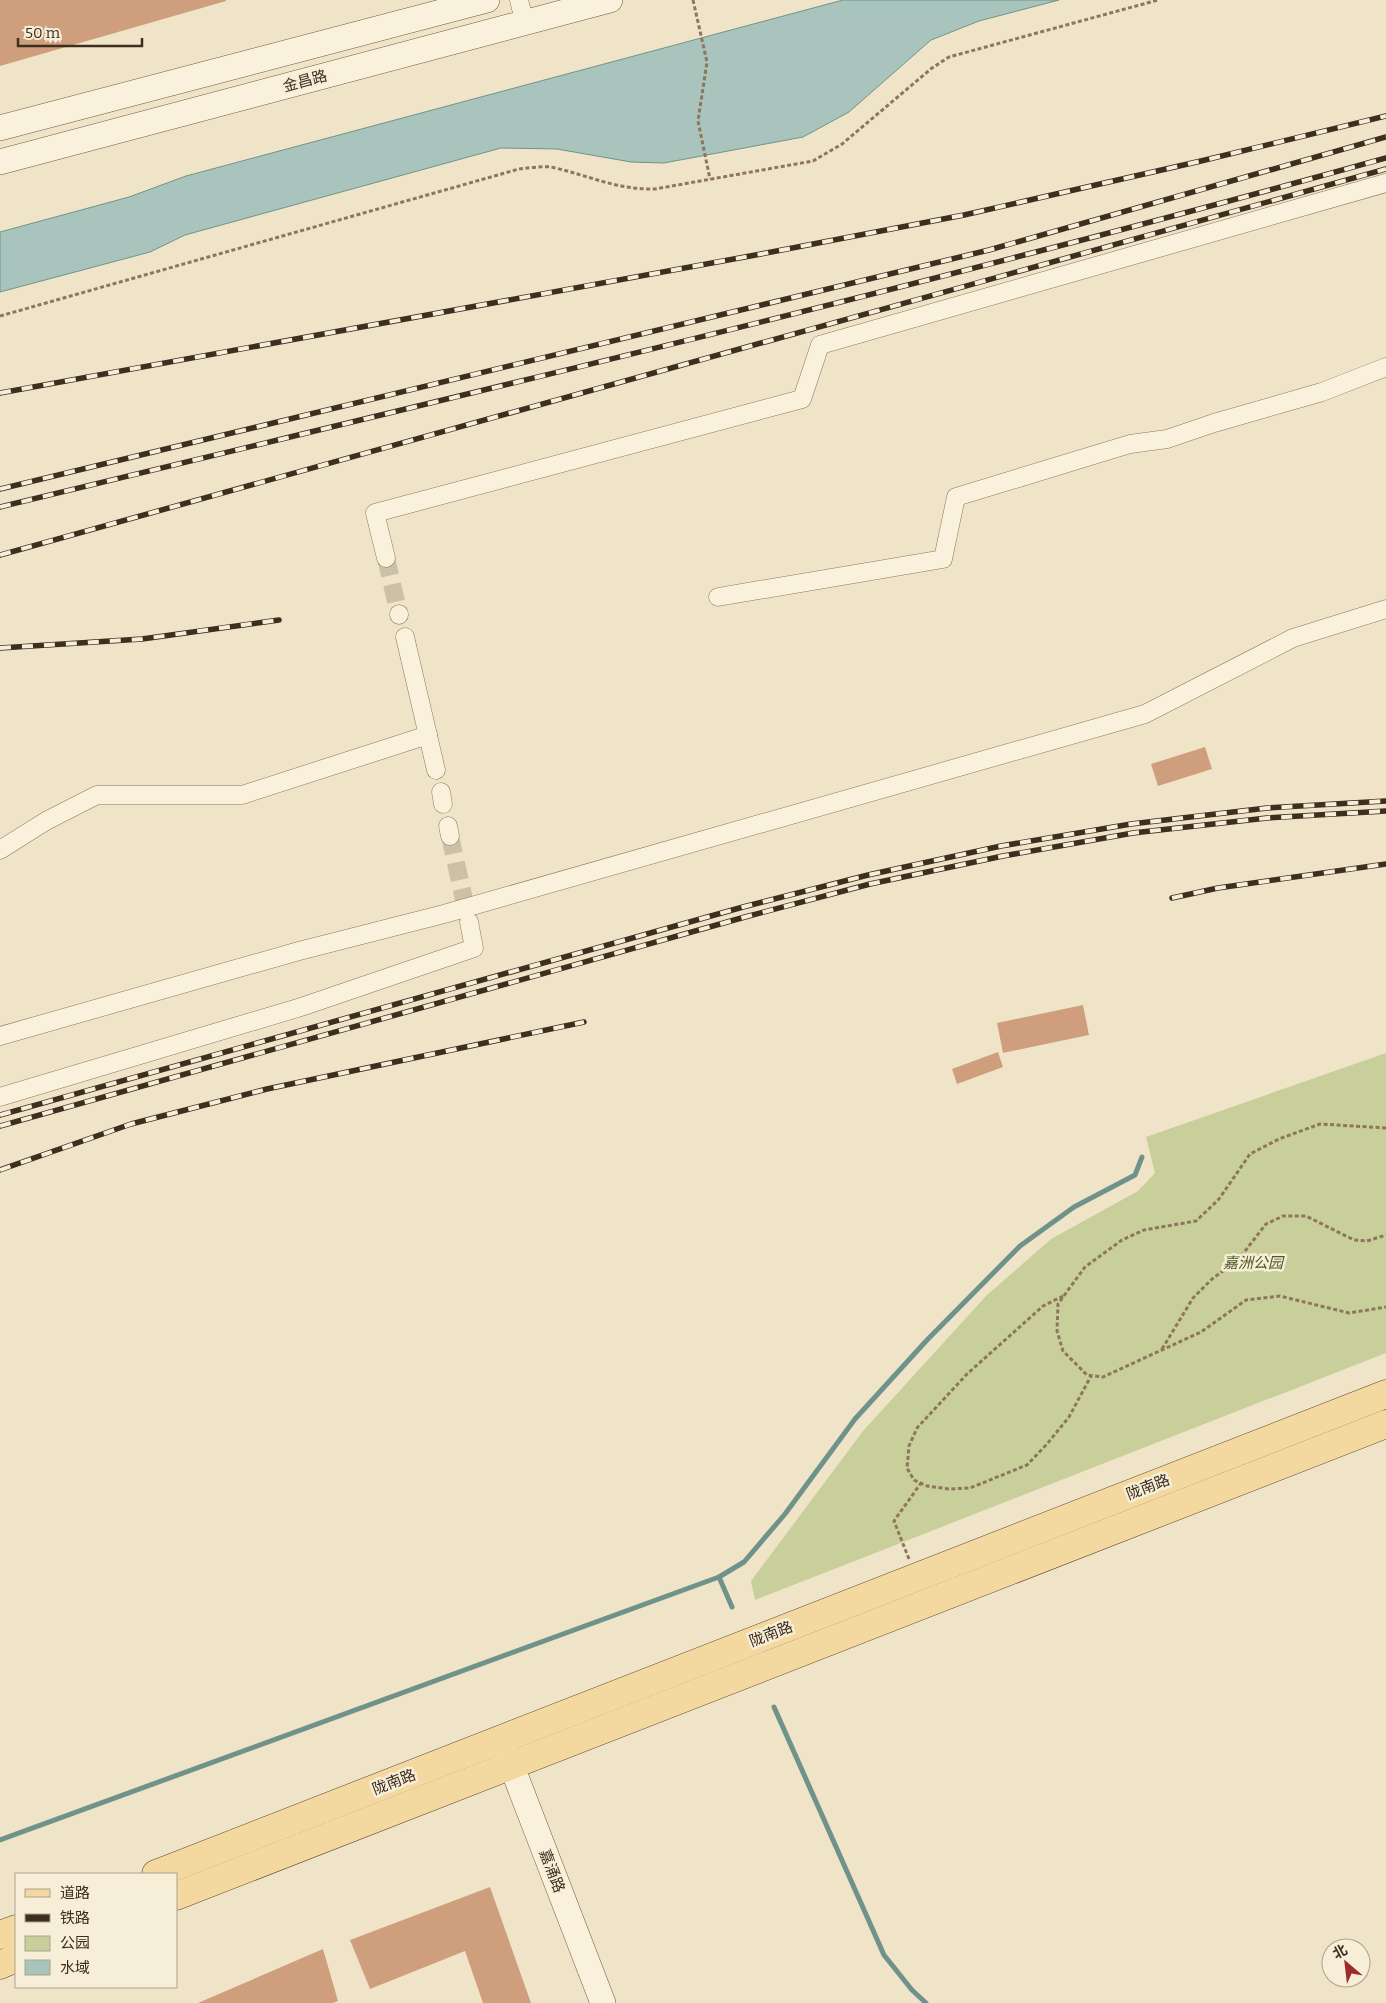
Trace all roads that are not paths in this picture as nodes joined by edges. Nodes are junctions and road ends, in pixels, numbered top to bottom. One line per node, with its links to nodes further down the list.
1 (487, 0): 5 (main road)
2 (519, 0): 4 (street)
3 (610, 0): 4 (main road, 金昌路)
4 (525, 24): 6 (main road, 金昌路)
5 (0, 128)
6 (0, 162)
7 (1386, 183): 9 (street)
8 (1386, 367): 10 (street)
9 (386, 558)
10 (718, 597)
11 (1386, 609): 17 (street)
12 (405, 637): 13 (street)
13 (428, 735): 14 (street); 15 (street)
14 (436, 770)
15 (0, 850)
16 (469, 922): 18 (street)
17 (0, 1036)
18 (0, 1097)
19 (1386, 1394): 21 (main road, 陇南路)
20 (1386, 1424): 22 (main road, 陇南路)
21 (502, 1739): 22 (main road, 嘉涌路); 23 (main road, 陇南路)
22 (512, 1765): 24 (main road, 陇南路); 29 (main road, 嘉涌路)
23 (159, 1873)
24 (178, 1895)
25 (15, 1929): 26 (main road)
26 (0, 1935)
27 (15, 1958): 28 (main road)
28 (0, 1965)
29 (603, 2003)

